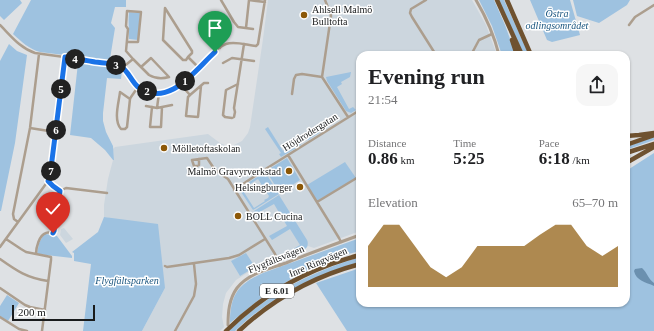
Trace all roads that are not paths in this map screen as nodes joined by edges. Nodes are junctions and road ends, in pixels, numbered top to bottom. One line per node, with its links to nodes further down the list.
1 (221, 0): 12 (street)
2 (326, 0): 35 (street)
3 (426, 0): 19 (street)
4 (476, 0): 15 (street)
5 (497, 0): 9 (highway)
6 (507, 0): 24 (highway)
7 (265, 1): 12 (street); 17 (street)
8 (654, 5): 11 (street)
9 (502, 10): 22 (highway); 23 (highway)
10 (0, 25): 25 (street)
11 (628, 25)
12 (246, 28): 13 (street)
13 (253, 29)
14 (207, 30): 18 (street)
15 (493, 34): 20 (street); 21 (street)
16 (127, 42): 16 (street); 28 (street)
17 (244, 44): 18 (street); 29 (street)
18 (220, 48): 34 (street)
19 (433, 51)
20 (473, 51)
21 (498, 51)
22 (516, 51)
23 (520, 51)
24 (531, 51)
25 (40, 54): 26 (street); 52 (street)
26 (65, 57): 33 (street); 53 (street)
27 (188, 57): 27 (street); 34 (street)
28 (133, 59): 32 (street); 33 (street)
29 (242, 59): 30 (street); 31 (street); 38 (street)
30 (254, 61)
31 (224, 64)
32 (141, 67): 32 (street)
33 (122, 68): 40 (street)
34 (199, 68): 37 (street)
35 (322, 76): 42 (street); 51 (street, Höjdrodergatan)
36 (208, 83): 39 (street)
37 (182, 84): 41 (street); 43 (street)
38 (238, 84): 38 (street)
39 (201, 86): 43 (street); 43 (street)
40 (138, 87): 41 (street); 44 (street)
41 (159, 93): 49 (street)
42 (292, 94)
43 (190, 95)
44 (130, 99): 44 (street)
45 (172, 105): 48 (street)
46 (146, 106): 47 (street)
47 (152, 107): 48 (street); 49 (street)
48 (162, 107): 49 (street)
49 (157, 108)
50 (356, 112): 51 (street)
51 (348, 117): 60 (street, Höjdrodergatan)
52 (30, 128): 53 (street); 69 (street)
53 (56, 132): 64 (street)
54 (654, 134): 55 (highway); 56 (highway)
55 (630, 136)
56 (630, 143)
57 (654, 144): 59 (highway)
58 (654, 147): 62 (highway)
59 (630, 152)
60 (288, 155): 65 (street, Höjdrodergatan); 68 (street)
61 (199, 159): 65 (street)
62 (630, 161)
63 (356, 178): 68 (street)
64 (48, 181): 66 (street); 69 (street)
65 (234, 190): 72 (street)
66 (60, 191): 67 (street); 75 (street)
67 (106, 193)
68 (317, 202): 73 (street)
69 (18, 222): 71 (street)
70 (356, 236): 73 (street, Flygfältsvägen)
71 (6, 239): 74 (street); 75 (street)
72 (265, 239): 78 (street); 79 (street)
73 (341, 242): 79 (street, Flygfältsvägen)
74 (0, 247)
75 (36, 254): 82 (street)
76 (356, 256): 90 (highway, Inre Ringvägen / E 6.01)
77 (0, 259): 82 (street)
78 (194, 264): 81 (street); 89 (street)
79 (280, 265): 86 (street, Flygfältsvägen)
80 (356, 265): 91 (highway, Inre Ringvägen / E 6.01)
81 (165, 266)
82 (48, 281): 84 (street)
83 (0, 288): 84 (street)
84 (45, 310): 88 (street)
85 (0, 317): 87 (street)
86 (228, 325)
87 (26, 331)
88 (42, 331)
89 (175, 331)
90 (226, 331)
91 (239, 331)

